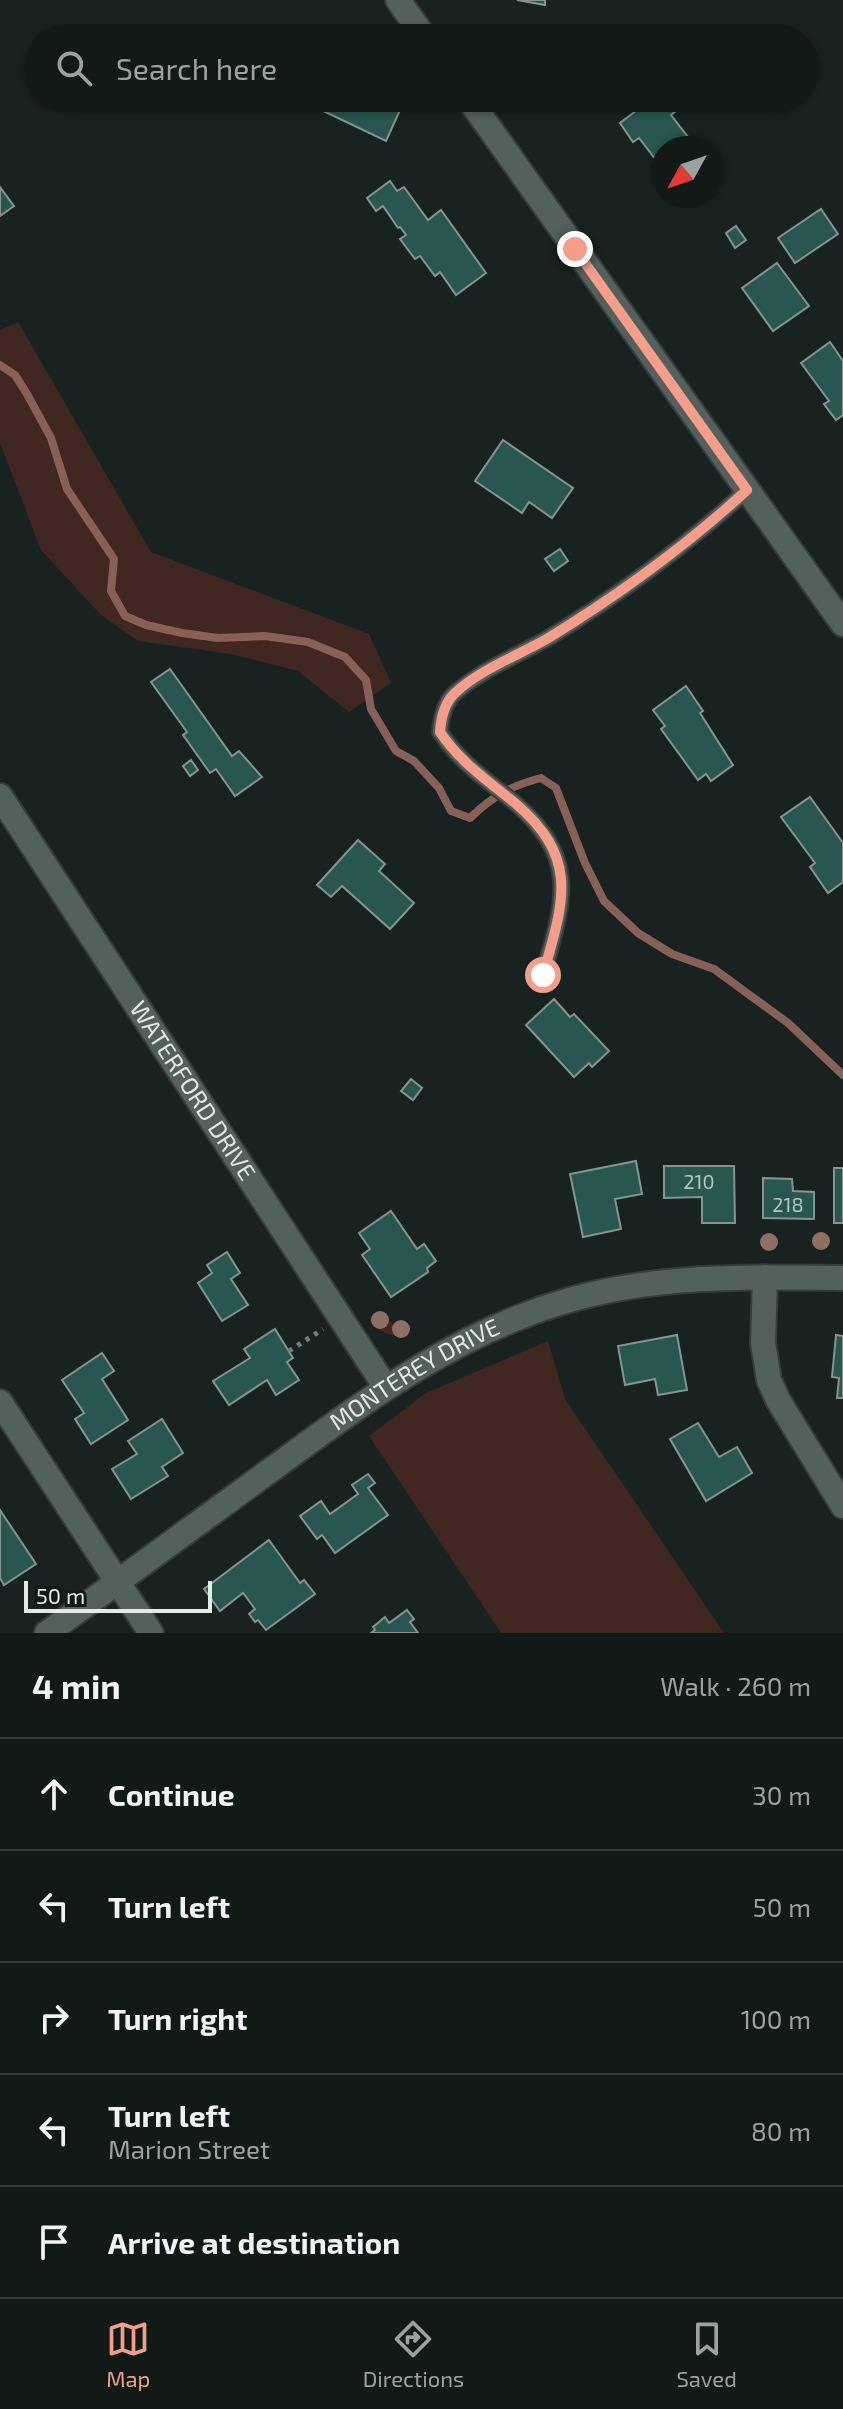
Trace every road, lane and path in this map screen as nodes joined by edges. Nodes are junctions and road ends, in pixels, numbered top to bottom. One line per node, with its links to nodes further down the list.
1 (398, 0): 2 (street)
2 (415, 24)
3 (478, 112): 4 (street)
4 (747, 490): 5 (street); 7 (lane)
5 (843, 624)
6 (0, 796): 12 (street, WATERFORD DRIVE)
7 (543, 975)
8 (765, 1277): 9 (street, MONTEREY DRIVE); 12 (street, MONTEREY DRIVE); 14 (street)
9 (843, 1278)
10 (324, 1329): 11 (path)
11 (289, 1351)
12 (385, 1386): 15 (street, MONTEREY DRIVE)
13 (0, 1402): 15 (street)
14 (843, 1506)
15 (118, 1583): 16 (street, MONTEREY DRIVE); 17 (street)
16 (47, 1633)
17 (151, 1633)

